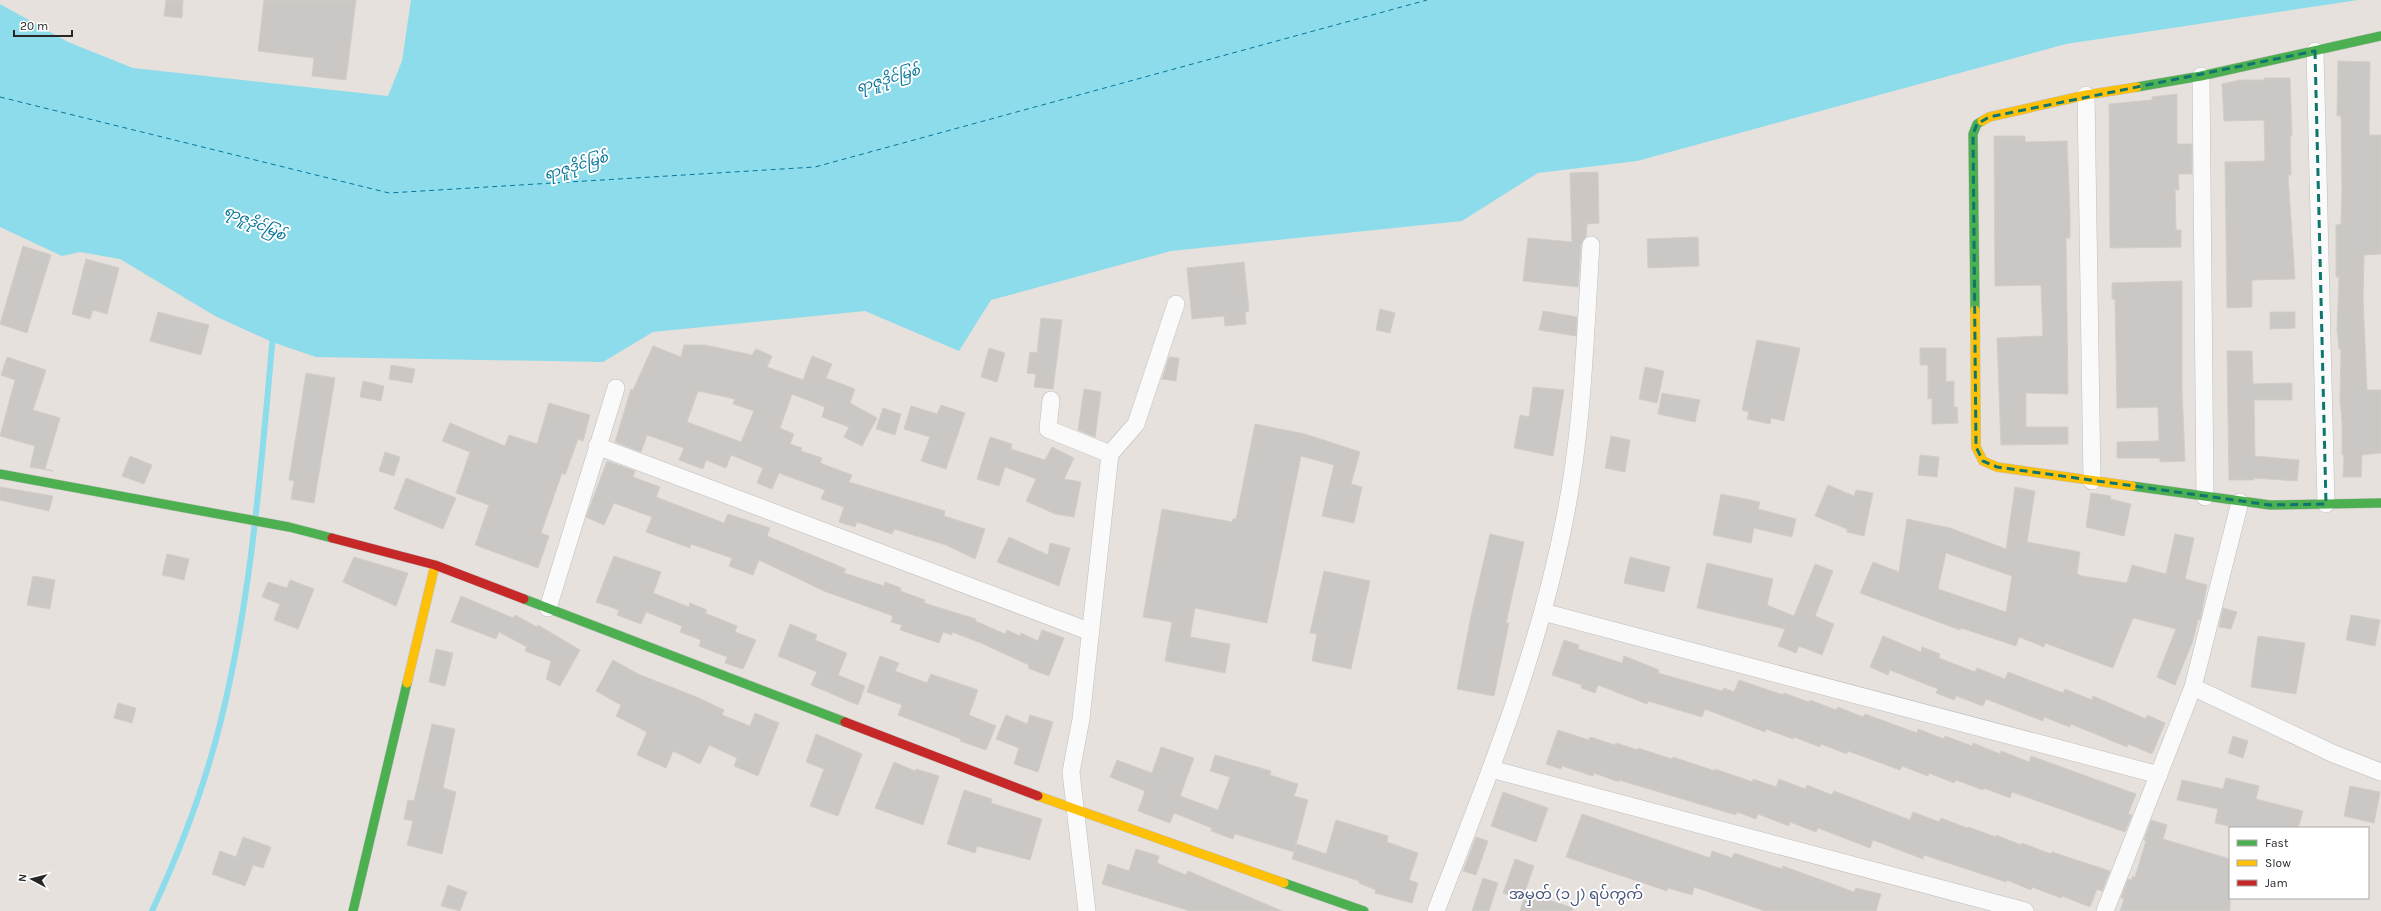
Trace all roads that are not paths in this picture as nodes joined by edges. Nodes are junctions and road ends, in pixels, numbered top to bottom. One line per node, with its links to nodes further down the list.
1 (2381, 36): 2 (street)
2 (2316, 51): 3 (street); 16 (street)
3 (2201, 76): 4 (street); 13 (street)
4 (2086, 96): 12 (street); 12 (street)
5 (1591, 245): 19 (street)
6 (1176, 304): 10 (street)
7 (616, 388): 9 (street)
8 (1051, 400): 10 (street)
9 (597, 446): 18 (street); 20 (street)
10 (1110, 454): 20 (street)
11 (0, 474): 17 (street)
12 (2092, 481): 13 (street)
13 (2205, 497): 14 (street)
14 (2240, 502): 16 (street); 21 (street)
15 (2381, 503): 16 (street)
16 (2326, 504)
17 (435, 565): 18 (street); 26 (street)
18 (548, 608): 25 (street)
19 (1543, 612): 22 (street); 24 (street)
20 (1091, 632): 25 (street)
21 (2193, 687): 23 (street); 24 (street)
22 (1491, 769): 29 (street); 30 (street)
23 (2381, 772)
24 (2158, 775): 31 (street)
25 (1075, 810): 27 (street); 28 (street)
26 (353, 911)
27 (1087, 911)
28 (1364, 911)
29 (1436, 911)
30 (2025, 911)
31 (2105, 911)

